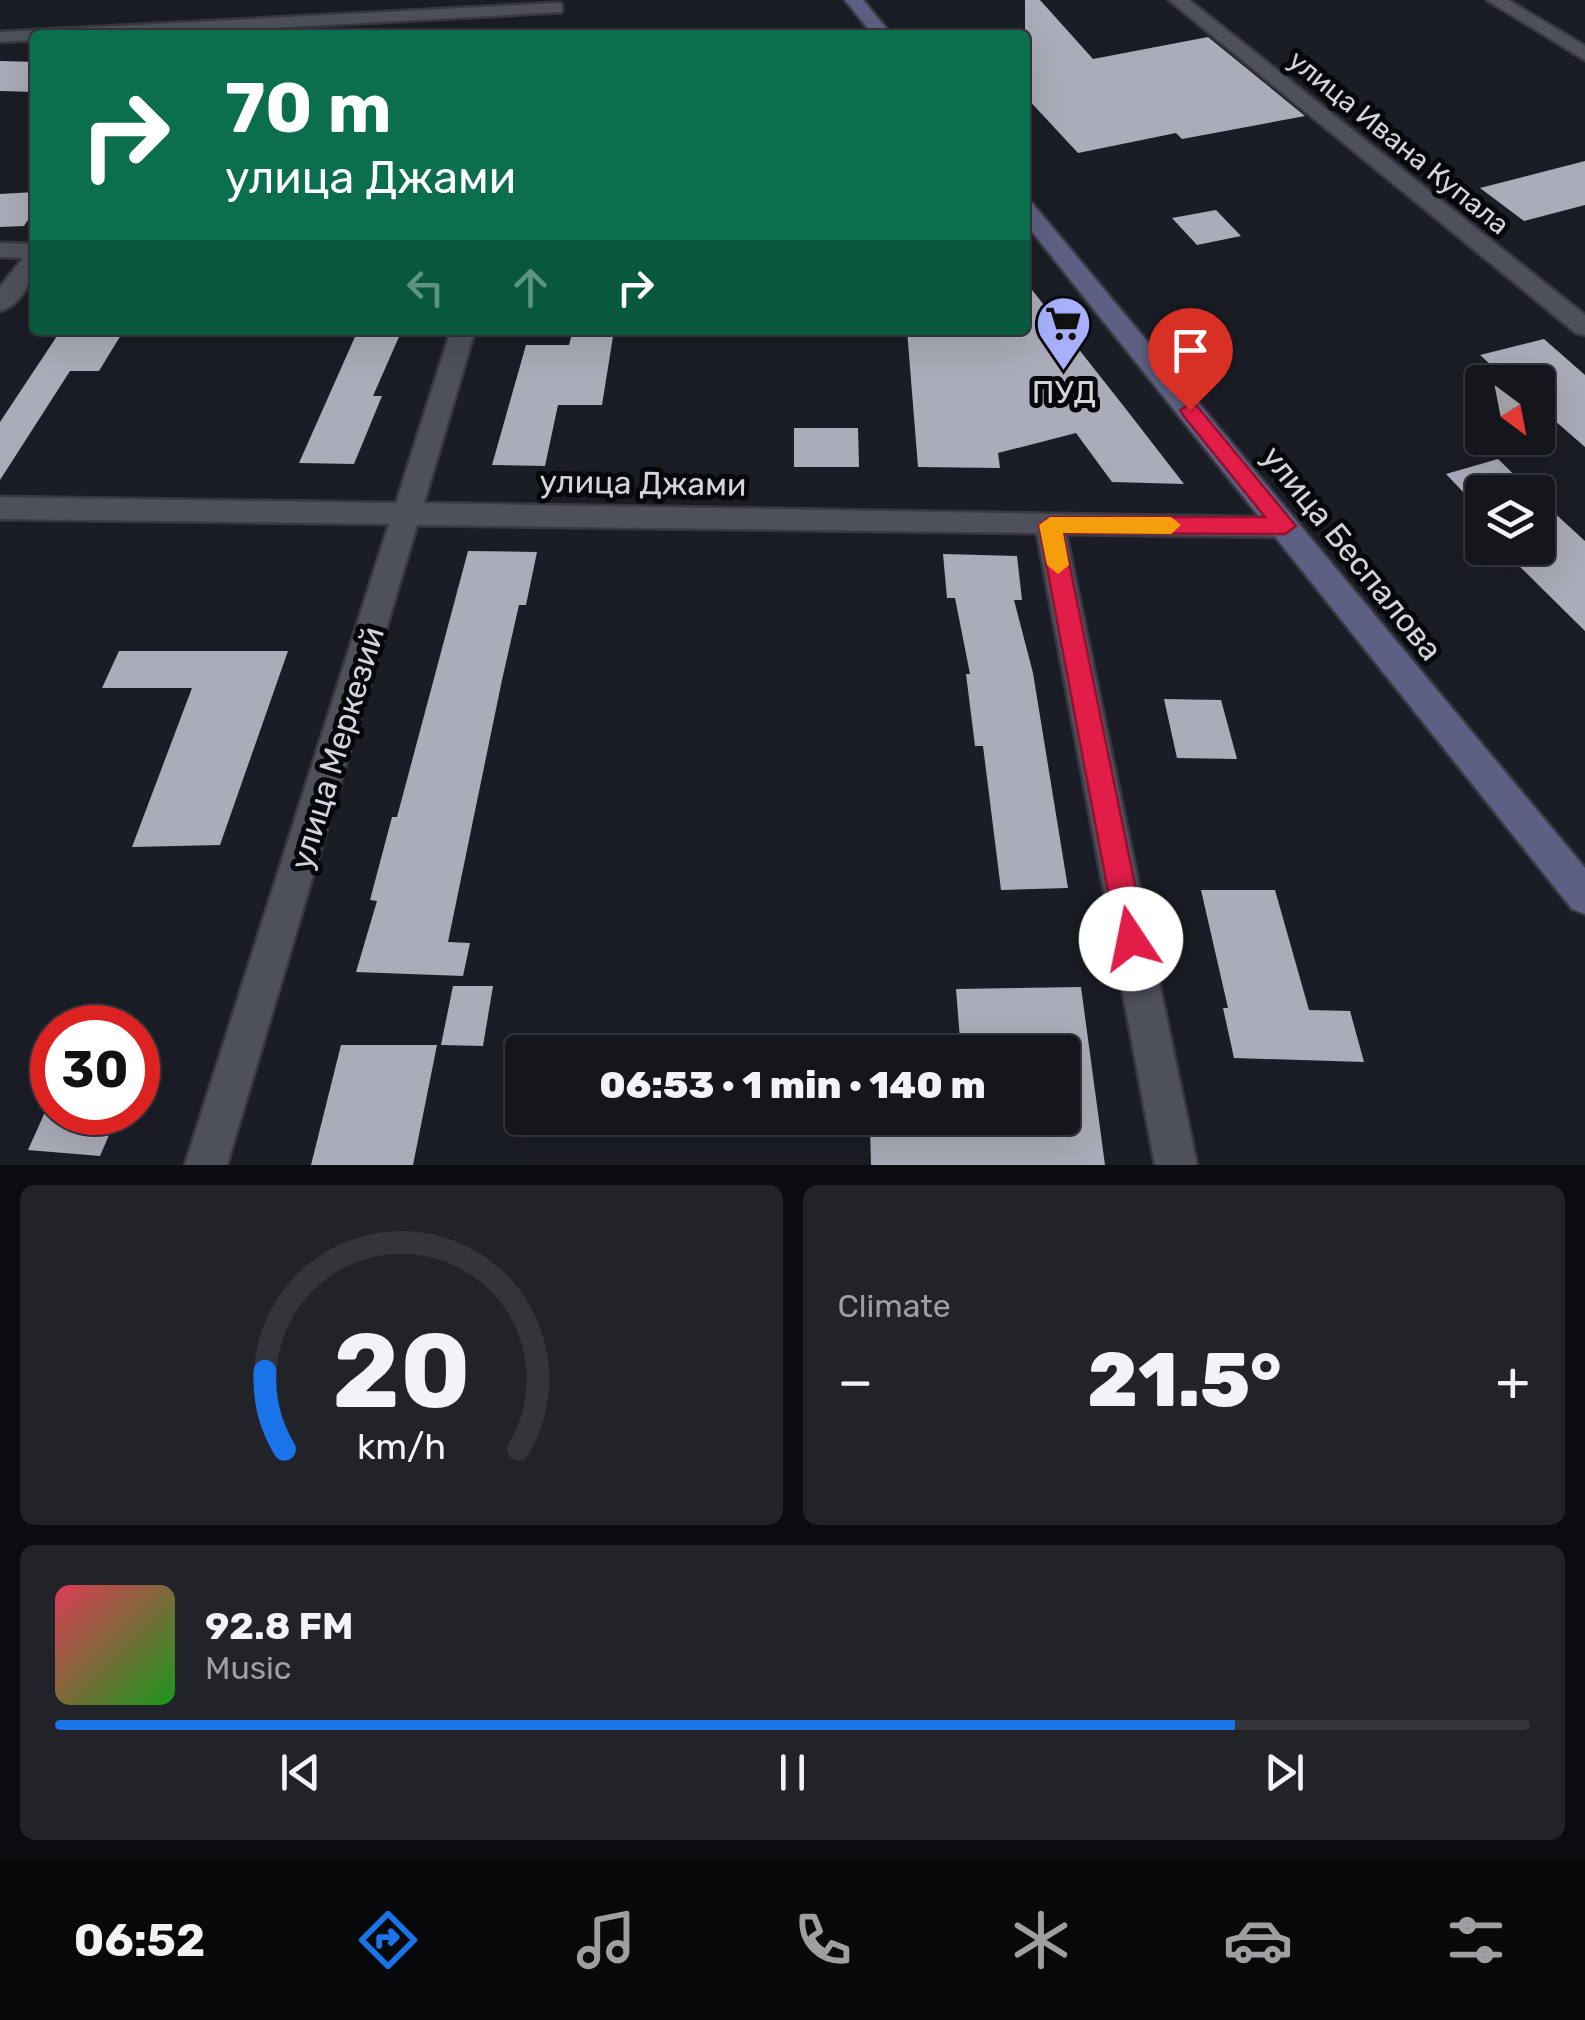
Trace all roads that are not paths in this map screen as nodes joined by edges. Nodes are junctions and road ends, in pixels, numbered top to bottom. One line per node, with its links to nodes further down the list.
1 (854, 0): 7 (main road)
2 (1178, 0): 16 (street, улица Ивана Купала)
3 (1496, 0): 10 (street)
4 (559, 4): 5 (street); 6 (street)
5 (225, 30)
6 (550, 30)
7 (879, 30)
8 (30, 36): 9 (street)
9 (0, 37)
10 (1585, 54)
11 (1030, 215): 21 (main road, улица Беспалова)
12 (0, 250): 13 (street)
13 (30, 254)
14 (30, 262): 15 (street)
15 (0, 303)
16 (1585, 327)
17 (462, 335): 19 (street, улица Меркезий)
18 (0, 508): 19 (street, улица Джами)
19 (410, 513): 20 (street, улица Джами); 23 (street, улица Меркезий)
20 (1050, 525): 21 (street, улица Джами); 24 (street)
21 (1285, 526): 22 (main road, улица Беспалова)
22 (1585, 896)
23 (206, 1165)
24 (1176, 1165)

